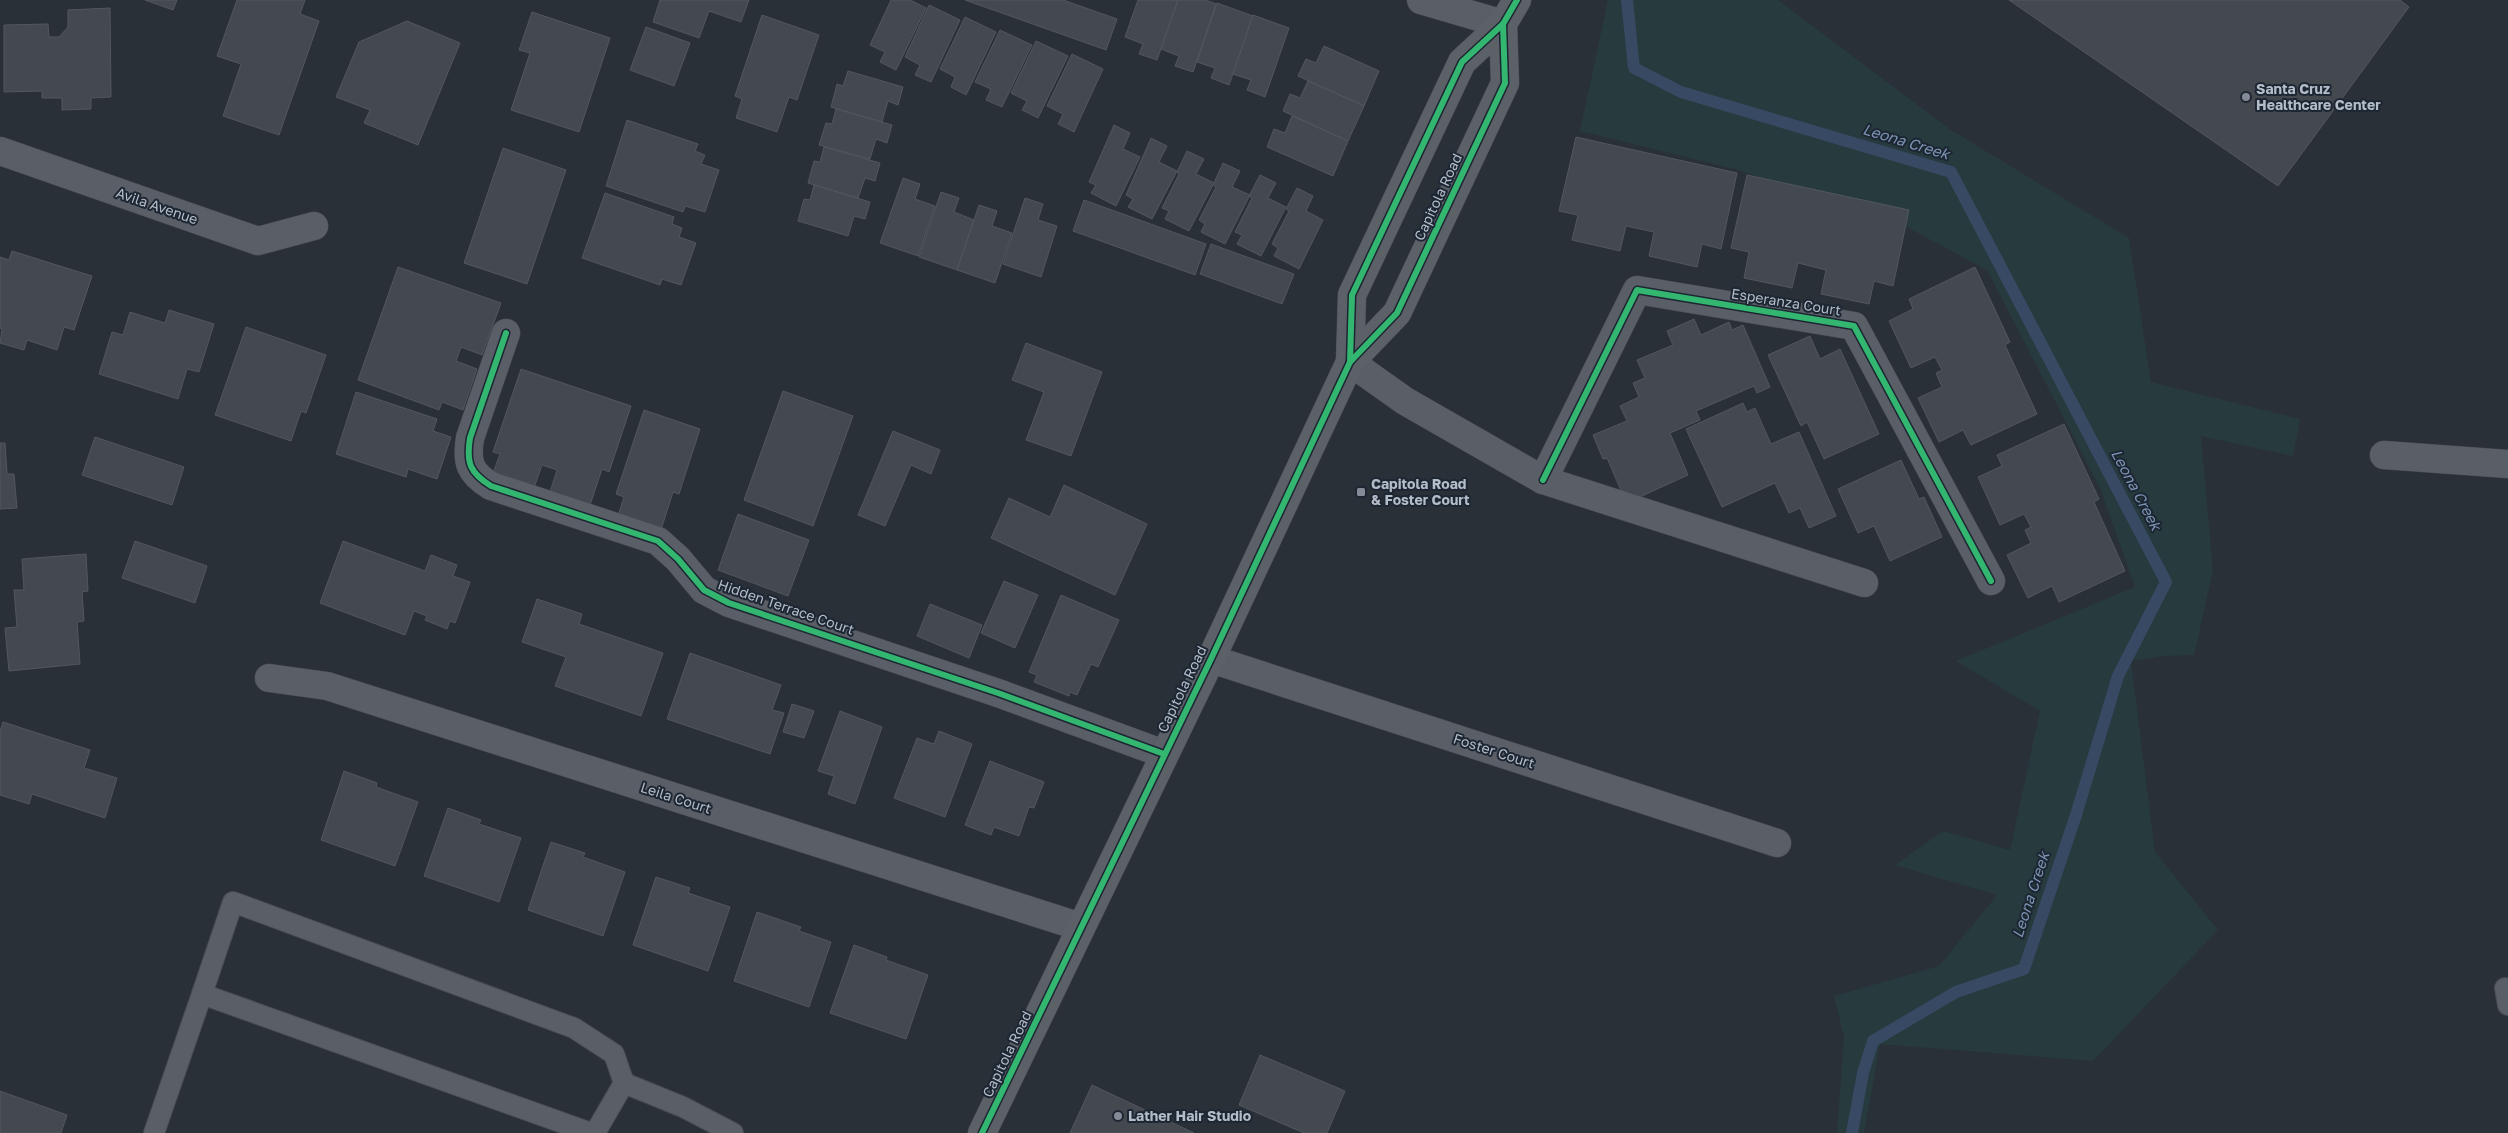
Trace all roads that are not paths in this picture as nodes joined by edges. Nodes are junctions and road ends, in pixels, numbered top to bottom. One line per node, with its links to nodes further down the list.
1 (1421, 0): 3 (street)
2 (1517, 0): 3 (main road, Capitola Road)
3 (1503, 24): 7 (main road, Capitola Road); 7 (main road, Capitola Road)
4 (0, 151): 5 (street, Avila Avenue)
5 (314, 226)
6 (506, 332): 15 (street, Hidden Terrace Court)
7 (1350, 362): 10 (street); 13 (main road, Capitola Road)
8 (2384, 455): 9 (street)
9 (2508, 464)
10 (1543, 480): 11 (street, Esperanza Court); 12 (street)
11 (1991, 581)
12 (1864, 583)
13 (1211, 659): 15 (main road, Capitola Road); 16 (street, Foster Court)
14 (269, 678): 17 (street, Leila Court)
15 (1164, 754): 17 (main road, Capitola Road)
16 (1777, 843)
17 (1081, 928): 24 (main road, Capitola Road)
18 (202, 994): 19 (lane); 20 (lane); 21 (lane)
19 (624, 1083): 22 (lane); 23 (lane)
20 (154, 1133)
21 (591, 1133)
22 (595, 1133)
23 (733, 1133)
24 (982, 1133)

